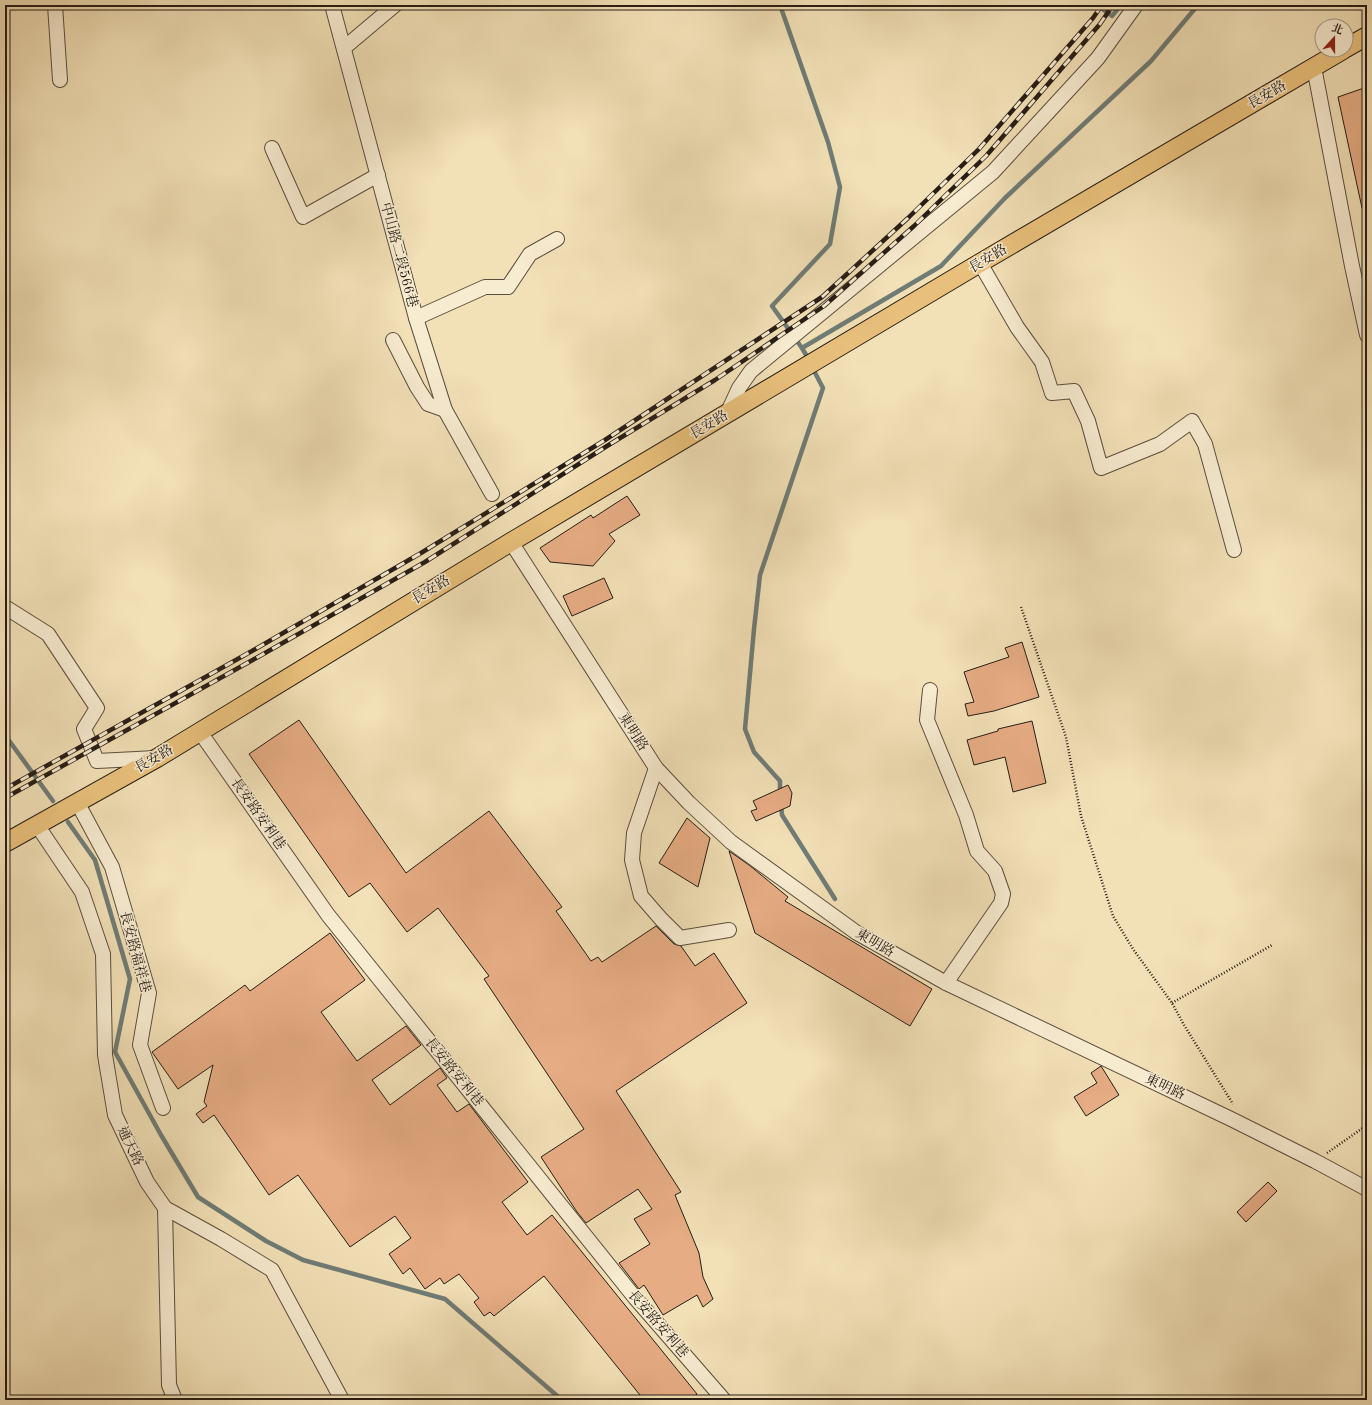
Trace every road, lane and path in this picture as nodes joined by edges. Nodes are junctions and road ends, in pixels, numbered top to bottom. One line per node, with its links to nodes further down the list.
1 (55, 5): 10 (street)
2 (332, 5): 7 (street, 中山路二段566巷)
3 (395, 5): 7 (street)
4 (1136, 5): 19 (street)
5 (1367, 36): 6 (main road)
6 (1354, 43)
7 (344, 48): 12 (street, 中山路二段566巷)
8 (1329, 58): 9 (main road, 長安路)
9 (1314, 67): 14 (main road, 長安路); 16 (street)
10 (60, 80)
11 (272, 148): 12 (street)
12 (378, 176): 15 (street, 中山路二段566巷)
13 (557, 240): 15 (street)
14 (980, 263): 19 (main road, 長安路); 22 (street)
15 (416, 318): 18 (street, 中山路二段566巷)
16 (1367, 335)
17 (393, 340): 18 (street)
18 (445, 410): 20 (street, 中山路二段566巷)
19 (727, 414): 21 (main road, 長安路)
20 (492, 494)
21 (511, 542): 26 (main road, 長安路); 28 (street, 東明路)
22 (1234, 550)
23 (5, 607): 27 (street)
24 (1020, 607): 35 (path)
25 (930, 690): 34 (street)
26 (200, 732): 27 (main road, 長安路); 44 (street, 長安路安利巷)
27 (157, 758): 29 (main road, 長安路)
28 (656, 768): 32 (street); 34 (street, 東明路)
29 (77, 802): 30 (main road); 36 (street, 長安路福祥巷)
30 (37, 824): 31 (main road); 41 (street, 通天路)
31 (5, 843)
32 (729, 930)
33 (1272, 945): 35 (path)
34 (946, 983): 37 (street, 東明路)
35 (1172, 1003): 37 (path)
36 (163, 1108)
37 (1231, 1119): 39 (street, 東明路)
38 (1367, 1125): 39 (path)
39 (1315, 1161): 40 (street, 東明路)
40 (1367, 1189)
41 (165, 1208): 42 (street); 43 (street, 通天路)
42 (175, 1400)
43 (342, 1400)
44 (724, 1400)

